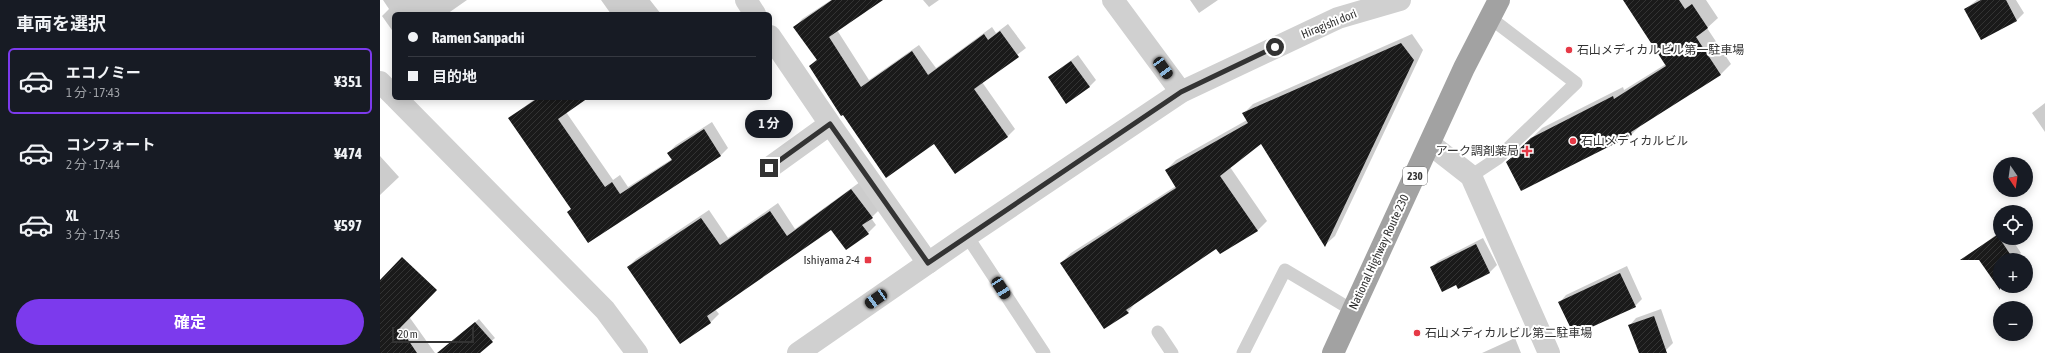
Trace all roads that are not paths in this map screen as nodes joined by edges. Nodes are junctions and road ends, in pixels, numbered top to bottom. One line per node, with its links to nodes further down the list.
1 (746, 0): 6 (street)
2 (1113, 0): 9 (street)
3 (1400, 0): 4 (street, Hiragishi dori)
4 (1355, 6): 9 (street, Hiragishi dori)
5 (1494, 8): 13 (highway, National Highway Route 230 / 230); 15 (lane)
6 (754, 12)
7 (772, 39): 12 (street)
8 (380, 82): 10 (street)
9 (1181, 92): 16 (street, Hiragishi dori)
10 (392, 94)
11 (398, 100): 20 (street)
12 (830, 124): 14 (street); 17 (street)
13 (1430, 144): 15 (street); 18 (highway, National Highway Route 230 / 230)
14 (769, 168)
15 (1471, 176): 26 (street)
16 (967, 236): 17 (street, Hiragishi dori); 22 (lane)
17 (928, 263): 21 (street, Hiragishi dori)
18 (1352, 310): 24 (lane); 25 (highway, National Highway Route 230 / 230)
19 (1158, 332): 23 (lane)
20 (637, 353)
21 (798, 353)
22 (1044, 353)
23 (1172, 353)
24 (1243, 353)
25 (1333, 353)
26 (1549, 353)

